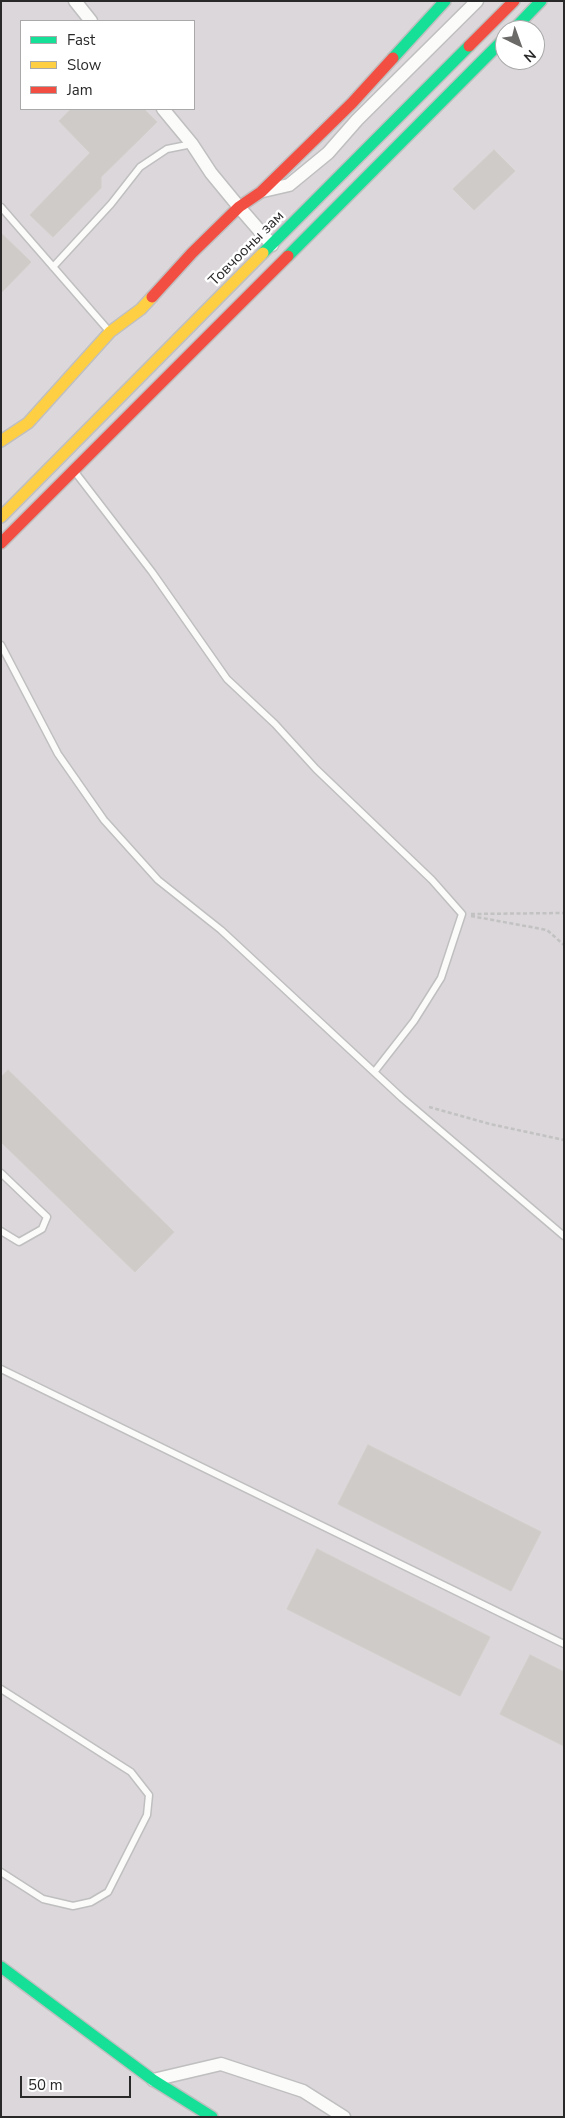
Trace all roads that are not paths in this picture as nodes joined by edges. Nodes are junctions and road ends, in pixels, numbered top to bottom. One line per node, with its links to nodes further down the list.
1 (76, 1): 6 (street)
2 (446, 1): 11 (main road)
3 (477, 1): 11 (street)
4 (514, 1): 14 (main road, Товчооны зам)
5 (541, 1): 7 (main road)
6 (90, 20)
7 (523, 20)
8 (495, 48): 18 (main road)
9 (164, 110): 10 (street)
10 (192, 144): 13 (street); 15 (lane)
11 (261, 192): 13 (main road)
12 (1, 207): 15 (lane)
13 (238, 207): 14 (street); 16 (main road)
14 (272, 245): 19 (main road, Товчооны зам)
15 (53, 267): 16 (lane)
16 (110, 332): 17 (main road)
17 (1, 442)
18 (74, 470): 20 (main road); 22 (lane)
19 (1, 517)
20 (1, 543)
21 (1, 645): 22 (lane)
22 (375, 1071): 25 (lane)
23 (1, 1173): 24 (lane)
24 (1, 1231)
25 (564, 1236)
26 (1, 1369): 27 (lane)
27 (564, 1644)
28 (1, 1689): 29 (lane)
29 (1, 1872)
30 (1, 1967): 31 (main road)
31 (154, 2080): 32 (main road); 33 (street)
32 (212, 2117)
33 (344, 2117)

